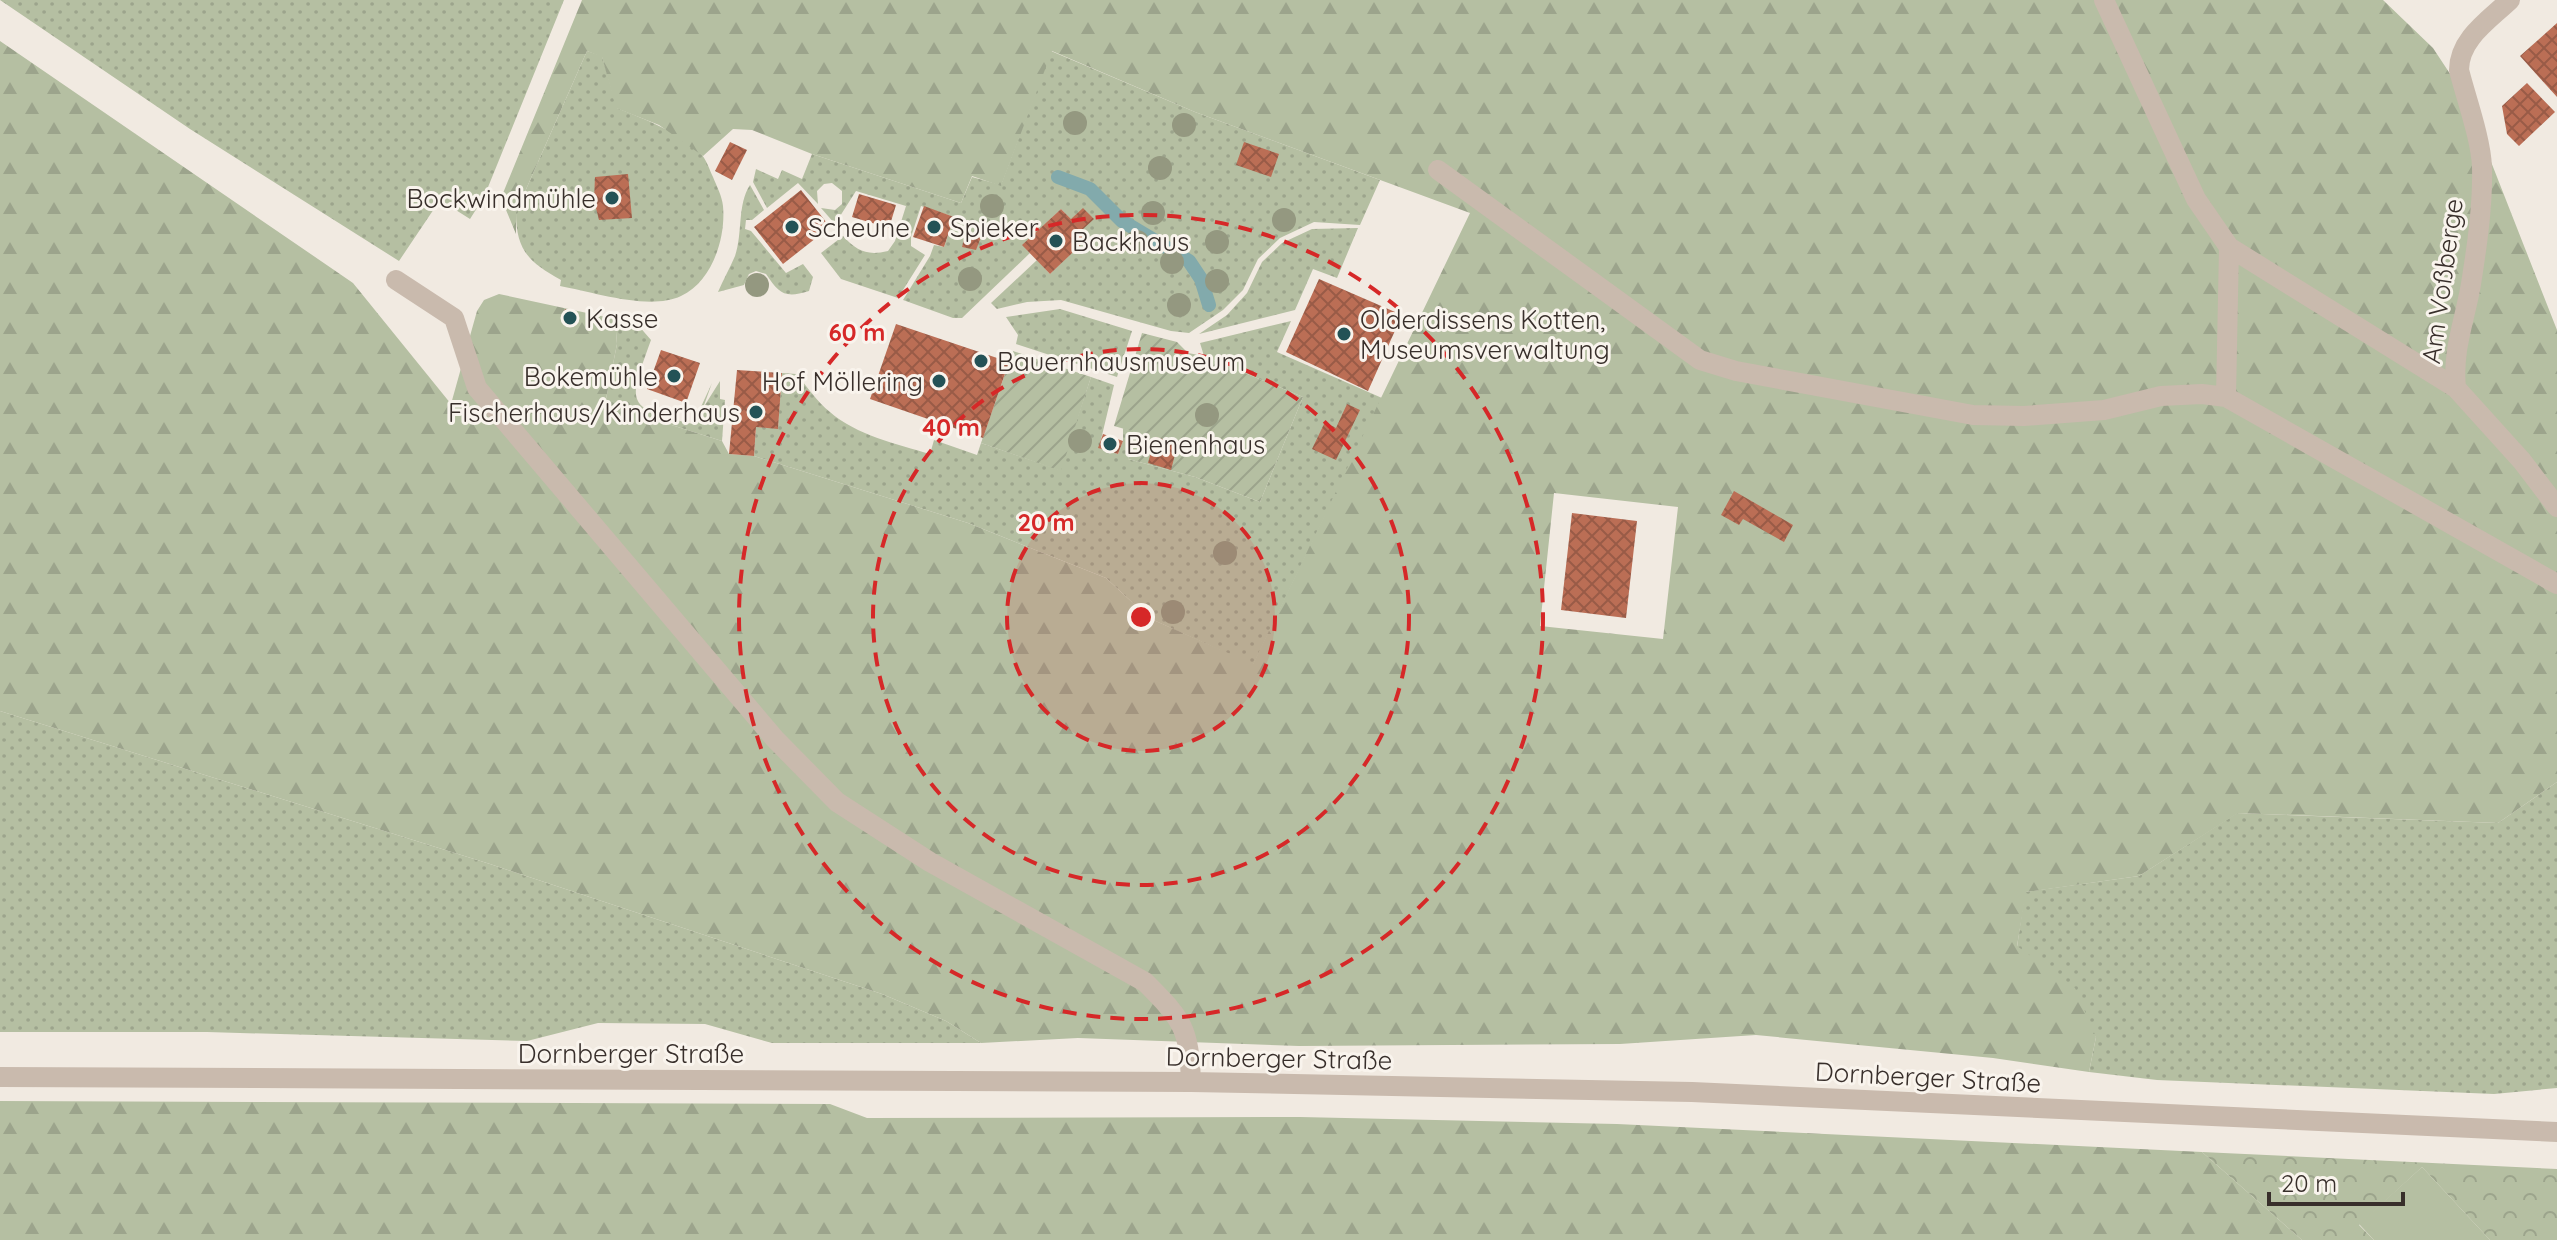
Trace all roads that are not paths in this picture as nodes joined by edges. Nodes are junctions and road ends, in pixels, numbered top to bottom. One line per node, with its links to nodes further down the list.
1 (2104, 0): 4 (street)
2 (2510, 0): 6 (street, Am Voßberge)
3 (1438, 170): 7 (street)
4 (2229, 247): 6 (street); 7 (street)
5 (396, 280): 11 (street)
6 (2456, 388): 8 (street, Am Voßberge)
7 (2226, 397): 9 (street)
8 (2557, 507)
9 (2557, 584)
10 (0, 1077): 11 (street, Dornberger Straße)
11 (1191, 1082): 12 (street, Dornberger Straße)
12 (2557, 1132)

